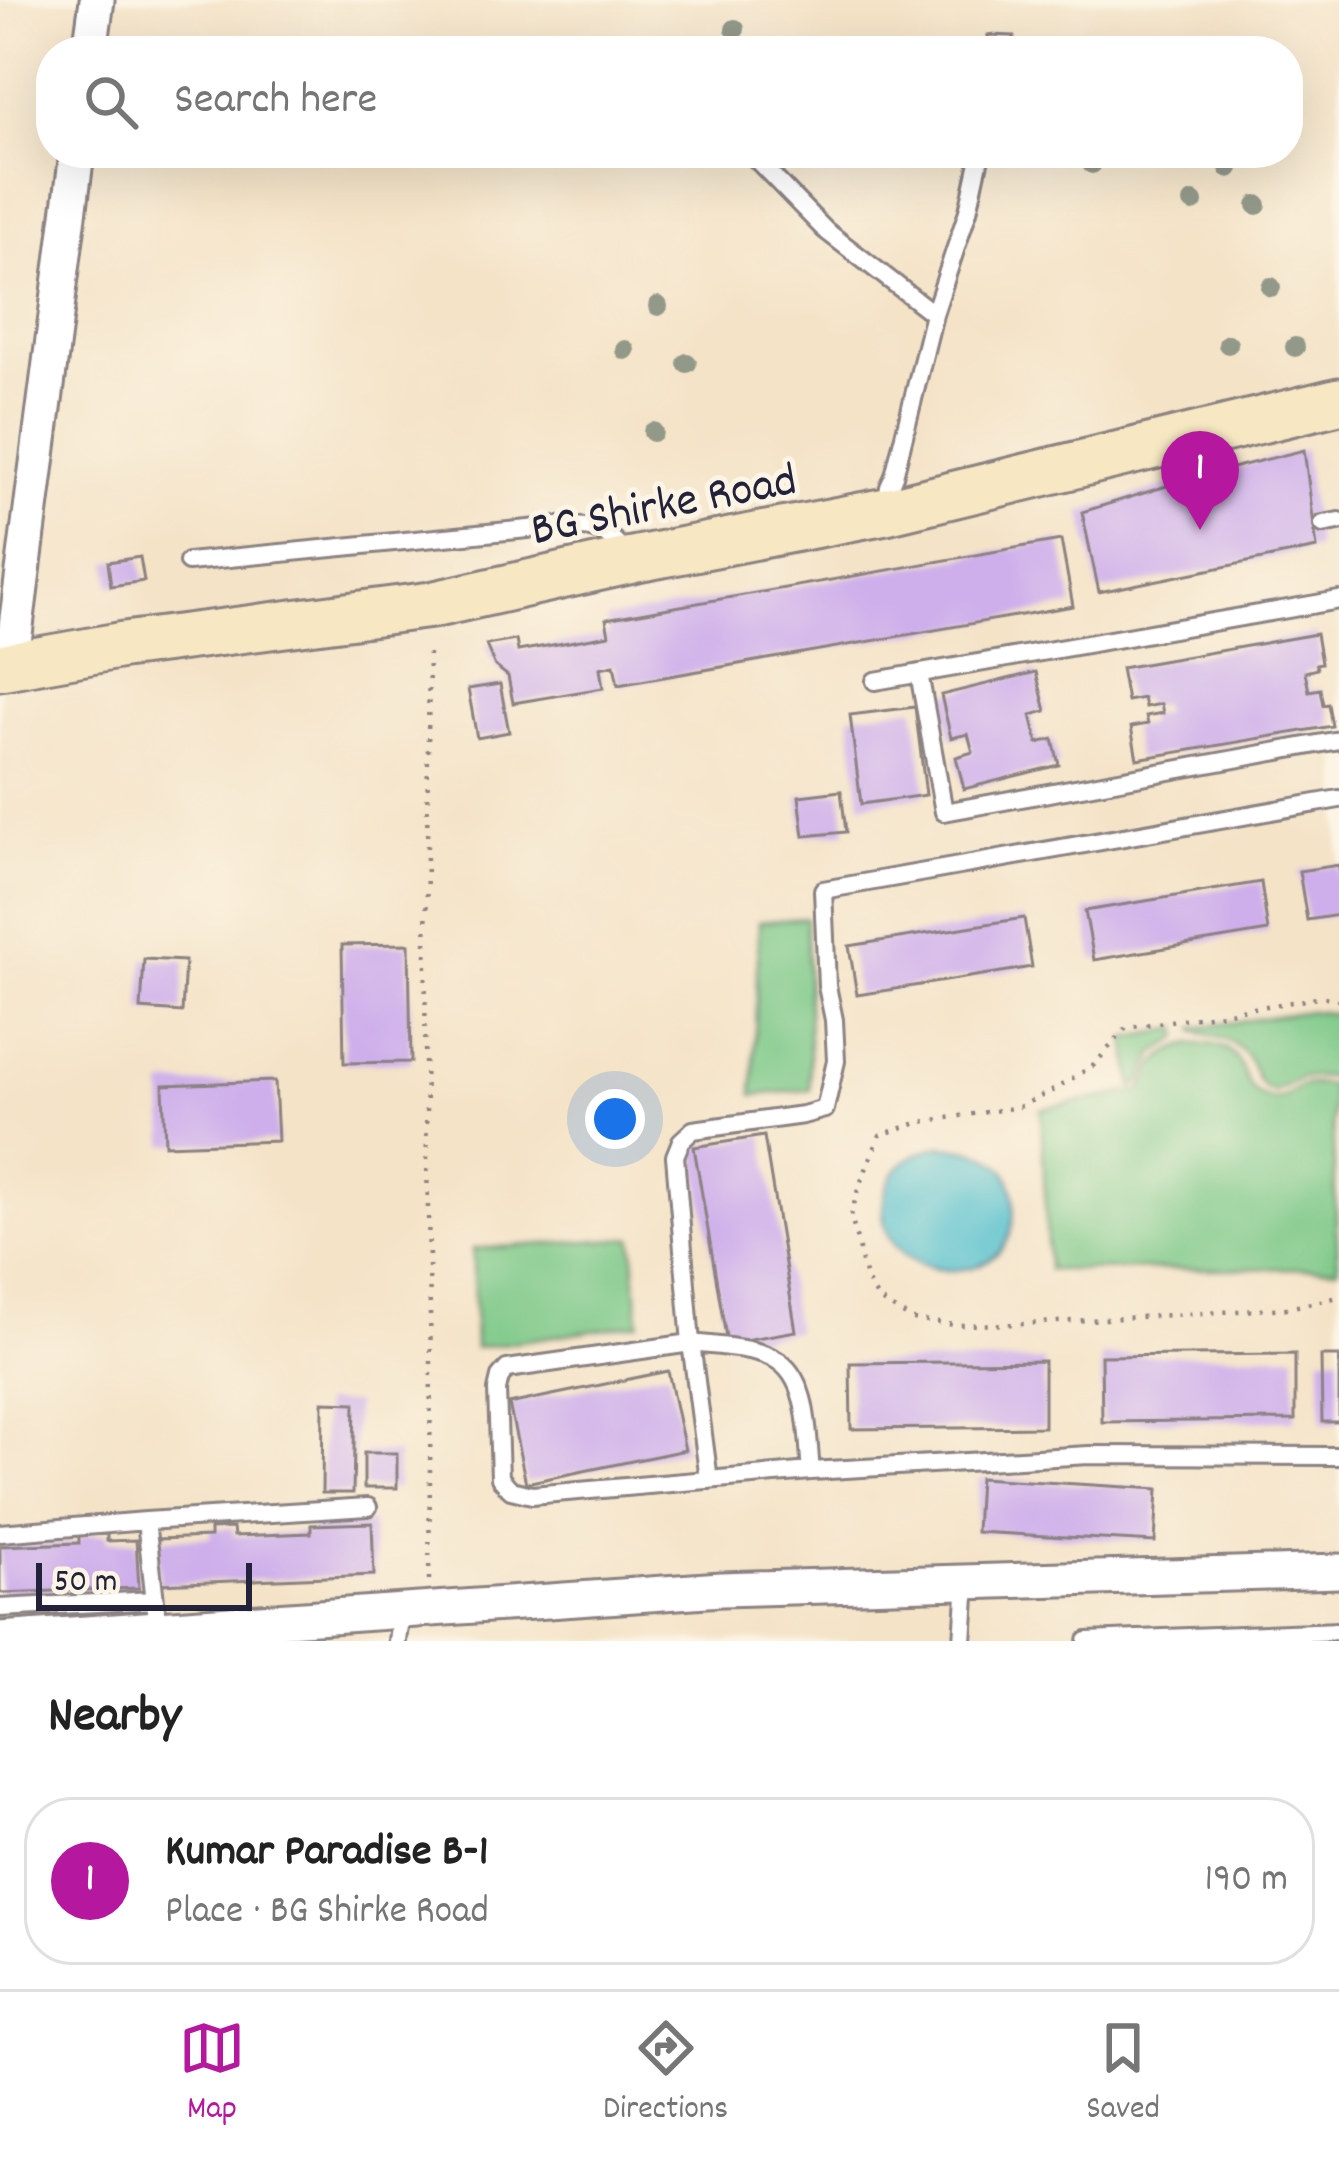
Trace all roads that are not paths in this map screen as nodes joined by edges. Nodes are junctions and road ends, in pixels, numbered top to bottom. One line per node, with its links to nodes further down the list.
1 (97, 0): 2 (street)
2 (92, 36)
3 (75, 168): 12 (street)
4 (765, 168): 6 (lane)
5 (978, 168): 6 (lane)
6 (934, 314): 8 (lane)
7 (1339, 400): 8 (street, BG Shirke Road)
8 (886, 511): 9 (street, BG Shirke Road)
9 (632, 560): 10 (lane); 12 (street, BG Shirke Road)
10 (188, 562)
11 (1339, 600): 13 (lane)
12 (5, 666)
13 (919, 673): 14 (lane); 15 (lane)
14 (875, 681)
15 (1339, 740)
16 (1339, 799): 17 (lane)
17 (691, 1343): 19 (lane); 20 (lane); 20 (lane)
18 (1339, 1456): 19 (lane)
19 (812, 1471): 20 (lane)
20 (709, 1480)
21 (368, 1507): 22 (lane)
22 (146, 1521): 23 (lane); 27 (lane)
23 (0, 1533)
24 (1339, 1571): 25 (street)
25 (967, 1581): 28 (street); 32 (lane)
26 (0, 1608): 27 (lane)
27 (156, 1614): 29 (street); 31 (street)
28 (409, 1620): 29 (street)
29 (317, 1629)
30 (1339, 1631): 33 (lane)
31 (0, 1639)
32 (963, 1641)
33 (1087, 1641)

